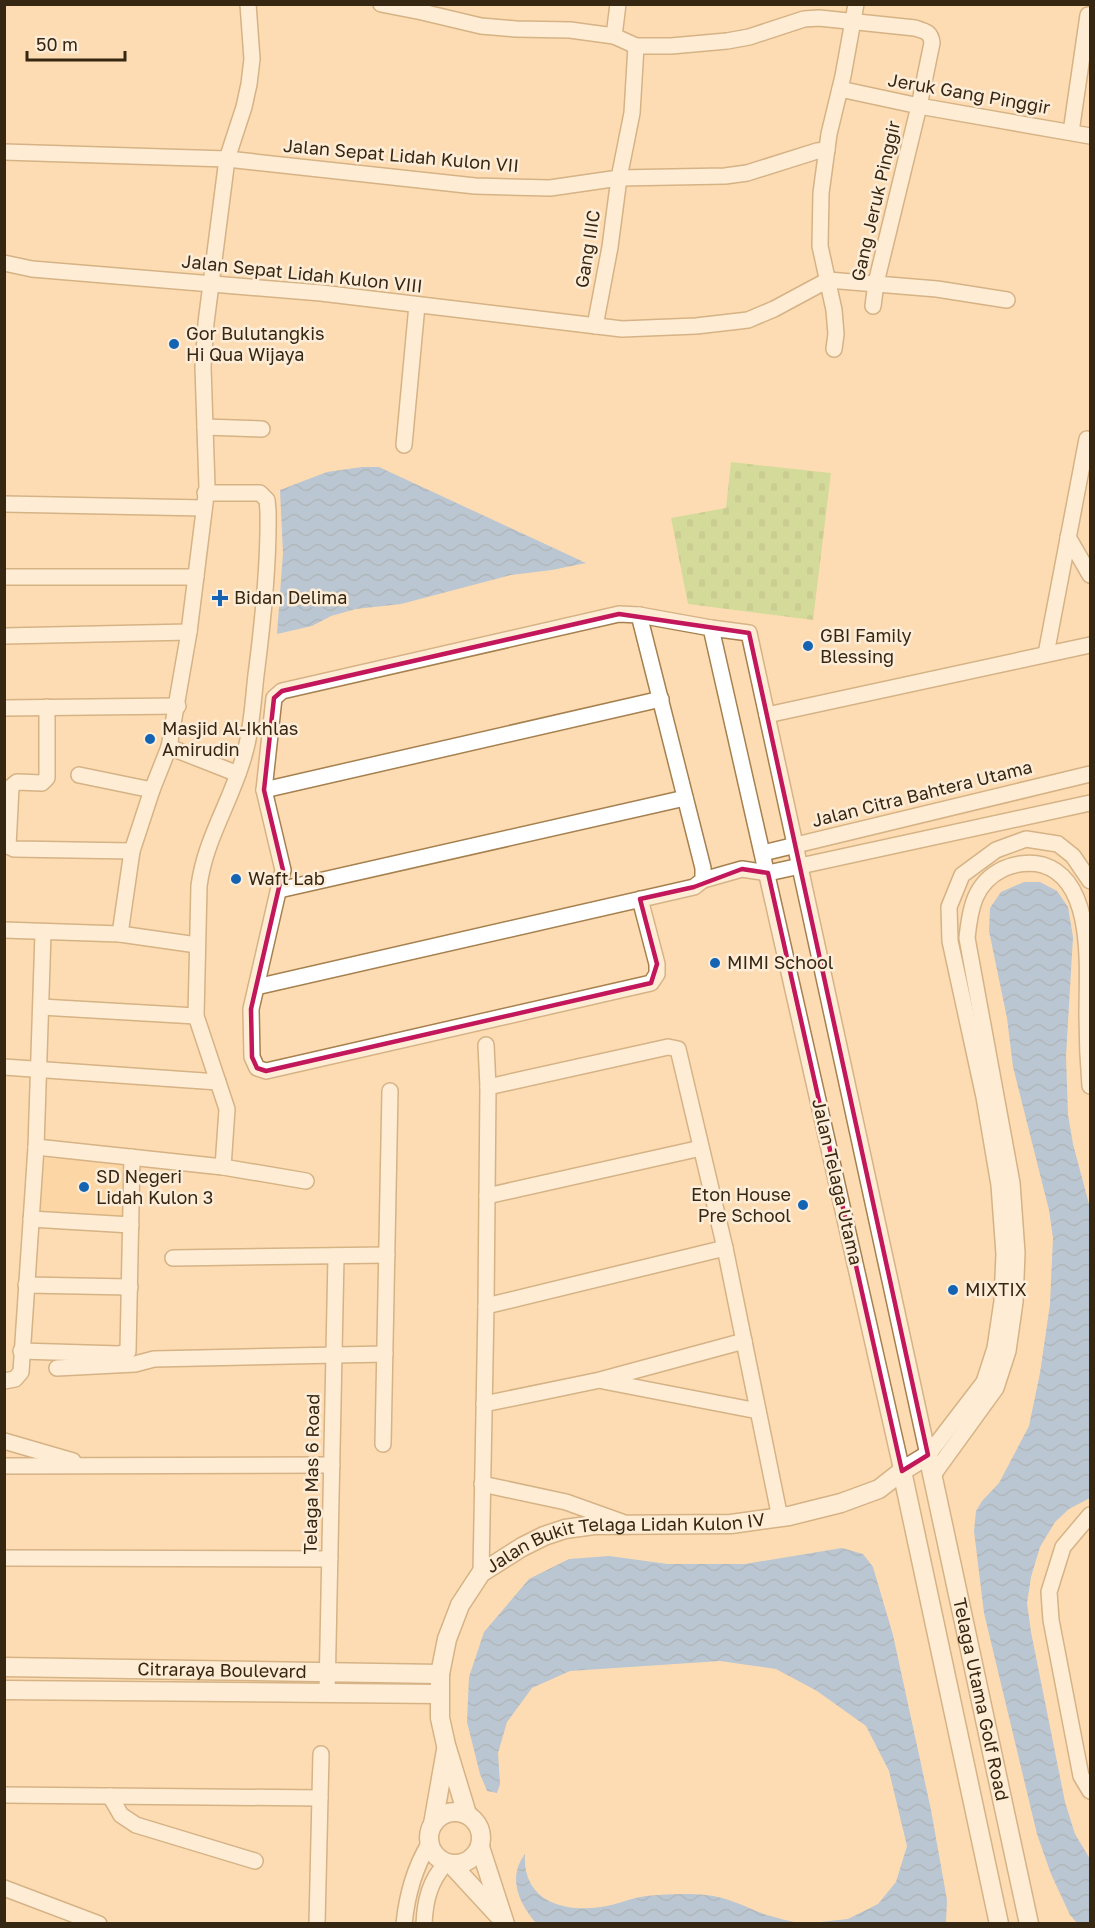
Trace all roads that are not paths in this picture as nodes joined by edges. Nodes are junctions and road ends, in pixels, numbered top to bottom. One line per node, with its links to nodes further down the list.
1 (248, 4): 15 (street)
2 (381, 4): 7 (street)
3 (618, 4): 7 (street)
4 (856, 4): 6 (street)
5 (1088, 15): 11 (street)
6 (853, 22): 8 (street); 9 (street); 10 (street, Gang Jeruk Pinggir)
7 (614, 36): 8 (street)
8 (636, 46): 16 (street, Gang IIIC)
9 (840, 89): 10 (street, Jeruk Gang Pinggir); 13 (street)
10 (919, 106): 11 (street, Jeruk Gang Pinggir); 20 (street, Gang Jeruk Pinggir)
11 (1071, 132): 12 (street, Jeruk Gang Pinggir)
12 (1090, 136)
13 (827, 150): 16 (street, Jalan Sepat Lidah Kulon VII); 18 (street)
14 (4, 152): 15 (street, Jalan Sepat Lidah Kulon VII)
15 (227, 159): 16 (street, Jalan Sepat Lidah Kulon VII); 19 (street)
16 (619, 178): 24 (street, Gang IIIC)
17 (4, 263): 19 (street, Jalan Sepat Lidah Kulon VIII)
18 (828, 280): 20 (street); 24 (street, Jalan Sepat Lidah Kulon VIII); 25 (street)
19 (211, 283): 22 (street, Jalan Sepat Lidah Kulon VIII); 26 (street)
20 (876, 283): 21 (street); 23 (street, Gang Jeruk Pinggir)
21 (1007, 300)
22 (417, 305): 24 (street, Jalan Sepat Lidah Kulon VIII); 29 (street)
23 (873, 306)
24 (596, 326)
25 (834, 349)
26 (205, 426): 27 (street); 30 (street)
27 (262, 429)
28 (1087, 439): 32 (street)
29 (404, 445)
30 (205, 501): 31 (street); 34 (street); 48 (street)
31 (4, 504)
32 (1068, 537): 33 (street); 41 (street)
33 (1090, 575)
34 (196, 577): 35 (street); 38 (street)
35 (4, 578)
36 (639, 615): 37 (street); 42 (street); 52 (street)
37 (711, 628): 46 (street, Jalan Telaga Utama); 57 (street, Jalan Telaga Utama)
38 (189, 632): 39 (street); 43 (street)
39 (4, 636)
40 (1090, 645): 41 (street)
41 (1046, 654): 46 (street)
42 (661, 699): 52 (street); 53 (street)
43 (178, 706): 44 (street); 47 (street)
44 (46, 707): 45 (street); 56 (street)
45 (4, 708)
46 (767, 715): 55 (street, Jalan Telaga Utama)
47 (169, 747): 48 (street); 51 (street)
48 (238, 774): 67 (street)
49 (1090, 774): 55 (street, Jalan Citra Bahtera Utama)
50 (79, 775): 51 (street)
51 (152, 790): 56 (street)
52 (264, 790): 62 (street)
53 (686, 798): 60 (street); 62 (street)
54 (1090, 803): 58 (street)
55 (795, 845): 57 (street, Jalan Citra Bahtera Utama); 58 (street, Jalan Telaga Utama)
56 (132, 851): 66 (street)
57 (763, 854): 59 (street, Jalan Telaga Utama)
58 (800, 866): 59 (street); 104 (street, Jalan Telaga Utama)
59 (768, 873): 60 (street); 108 (street, Jalan Telaga Utama)
60 (703, 880): 63 (street)
61 (1090, 881): 104 (street)
62 (279, 890): 68 (street)
63 (640, 899): 68 (street); 68 (street)
64 (4, 930): 65 (street)
65 (43, 933): 66 (street); 69 (street)
66 (120, 934): 67 (street)
67 (197, 945): 70 (street)
68 (256, 987)
69 (40, 1007): 70 (street); 73 (street)
70 (196, 1017): 74 (street)
71 (486, 1046): 76 (street)
72 (4, 1067): 73 (street)
73 (38, 1070): 74 (street); 78 (street)
74 (218, 1082): 81 (street)
75 (1090, 1086): 109 (street)
76 (488, 1087): 79 (street); 83 (street)
77 (390, 1091): 87 (street)
78 (36, 1147): 80 (street); 84 (street)
79 (701, 1148): 83 (street); 86 (street)
80 (132, 1157): 81 (street); 85 (street)
81 (223, 1167): 82 (street)
82 (306, 1181)
83 (487, 1196): 92 (street)
84 (31, 1219): 85 (street); 90 (street)
85 (131, 1225): 91 (street)
86 (725, 1248): 92 (street); 93 (street)
87 (387, 1255): 88 (street); 95 (street)
88 (336, 1256): 89 (street); 96 (street, Telaga Mas 6 Road)
89 (173, 1258)
90 (26, 1285): 91 (street); 94 (street)
91 (130, 1287): 94 (street)
92 (486, 1306): 100 (street)
93 (744, 1341): 98 (street); 101 (street)
94 (21, 1351): 99 (street)
95 (385, 1354): 96 (street); 103 (street)
96 (334, 1355): 97 (street); 105 (street, Telaga Mas 6 Road)
97 (57, 1368)
98 (600, 1380): 100 (street); 101 (street)
99 (4, 1381)
100 (484, 1404): 110 (street)
101 (758, 1412): 114 (street)
102 (4, 1441): 107 (street)
103 (383, 1444)
104 (928, 1455): 108 (main road, Jalan Bukit Telaga Lidah Kulon IV); 109 (main road, Jalan Telaga Utama)
105 (332, 1465): 107 (street); 117 (street, Telaga Mas 6 Road)
106 (4, 1466): 107 (street)
107 (91, 1466)
108 (902, 1471): 111 (main road, Jalan Bukit Telaga Lidah Kulon IV); 112 (main road, Jalan Telaga Utama)
109 (933, 1475): 112 (main road); 144 (main road, Telaga Utama Golf Road)
110 (482, 1484): 115 (street); 118 (street)
111 (879, 1489): 112 (main road, Jalan Bukit Telaga Lidah Kulon IV); 114 (main road, Jalan Bukit Telaga Lidah Kulon IV)
112 (908, 1491): 143 (main road, Telaga Utama Golf Road)
113 (1090, 1515): 127 (street)
114 (780, 1518): 115 (main road, Jalan Bukit Telaga Lidah Kulon IV)
115 (631, 1525): 118 (main road, Jalan Bukit Telaga Lidah Kulon IV)
116 (4, 1558): 117 (street)
117 (330, 1559): 120 (street, Telaga Mas 6 Road)
118 (481, 1573): 121 (main road, Jalan Bukit Telaga Lidah Kulon IV)
119 (4, 1667): 120 (main road, Citraraya Boulevard)
120 (327, 1672): 121 (main road, Citraraya Boulevard); 123 (street, Telaga Mas 6 Road)
121 (440, 1674): 124 (main road, Jalan Bukit Telaga Lidah Kulon IV)
122 (4, 1690): 123 (main road, Citraraya Boulevard)
123 (327, 1693): 124 (main road, Citraraya Boulevard)
124 (439, 1694): 125 (main road, Jalan Bukit Telaga Lidah Kulon IV)
125 (446, 1745): 131 (main road, Jalan Bukit Telaga Lidah Kulon IV); 132 (main road, Jalan Bukit Telaga Lidah Kulon IV)
126 (321, 1754): 130 (street)
127 (1090, 1791)
128 (4, 1795): 129 (street)
129 (110, 1796): 130 (street); 135 (street)
130 (320, 1798): 139 (street)
131 (467, 1814): 132 (main road); 134 (main road)
132 (433, 1824): 133 (main road)
133 (429, 1844): 136 (main road); 140 (street)
134 (480, 1846): 136 (main road); 142 (main road)
135 (255, 1861)
136 (449, 1863): 141 (street); 142 (main road)
137 (4, 1888): 138 (street)
138 (99, 1923)
139 (317, 1923)
140 (404, 1923)
141 (424, 1923)
142 (505, 1923)
143 (999, 1923)
144 (1029, 1923)

